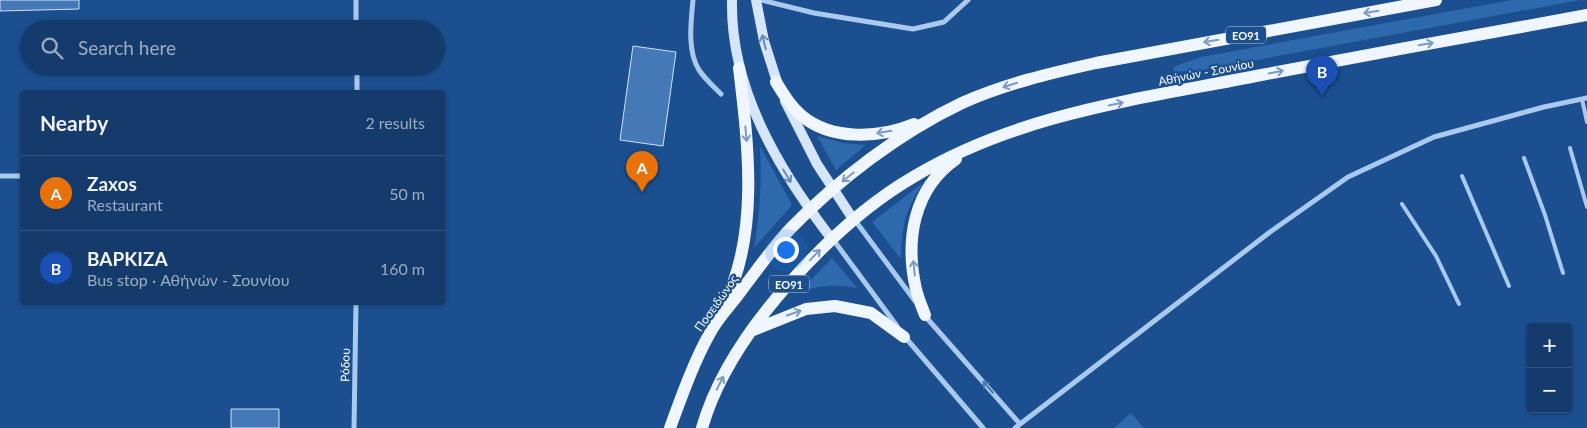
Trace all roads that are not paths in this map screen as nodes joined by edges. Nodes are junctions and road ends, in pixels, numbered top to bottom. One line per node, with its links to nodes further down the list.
1 (356, 0): 9 (street)
2 (693, 0): 14 (street)
3 (732, 0): 10 (main road)
4 (756, 0): 12 (main road, one-way to 4)
5 (761, 0): 6 (street)
6 (968, 0)
7 (1436, 0): 16 (main road, ΕΟ91, one-way to 16)
8 (1587, 15): 18 (main road, Αθήνών - Σουνίου / ΕΟ91, one-way to 8)
9 (356, 20)
10 (739, 68): 27 (main road, one-way to 27); 36 (main road, one-way to 36)
11 (357, 75): 13 (street)
12 (776, 82): 16 (main road, one-way to 12); 24 (main road)
13 (357, 90)
14 (721, 94)
15 (1585, 99): 17 (lane); 38 (street)
16 (962, 103): 24 (main road, ΕΟ91, one-way to 24)
17 (1587, 122)
18 (977, 144): 28 (main road, Αθήνών - Σουνίου / ΕΟ91); 34 (main road, one-way to 18)
19 (1570, 148): 26 (lane)
20 (1524, 158): 30 (lane)
21 (0, 176): 22 (street)
22 (20, 176)
23 (1462, 176): 31 (lane)
24 (833, 189): 27 (main road, ΕΟ91); 28 (main road)
25 (1402, 204): 32 (lane)
26 (1587, 207)
27 (810, 210): 29 (main road); 36 (main road, Ποσειδώνος / ΕΟ91)
28 (854, 219): 29 (main road, ΕΟ91); 34 (street)
29 (831, 238): 35 (main road, ΕΟ91, one-way to 29); 37 (street)
30 (1563, 273)
31 (1509, 286)
32 (1459, 304)
33 (356, 305): 39 (street, Ρόδου)
34 (925, 315): 38 (street, one-way to 34)
35 (749, 332): 37 (main road, one-way to 37); 41 (main road, ΕΟ91, one-way to 35)
36 (710, 333): 40 (main road, Ποσειδώνος / ΕΟ91)
37 (904, 336): 42 (street)
38 (1020, 424): 43 (street)
39 (354, 428)
40 (670, 428)
41 (702, 428)
42 (983, 428)
43 (1015, 428)

